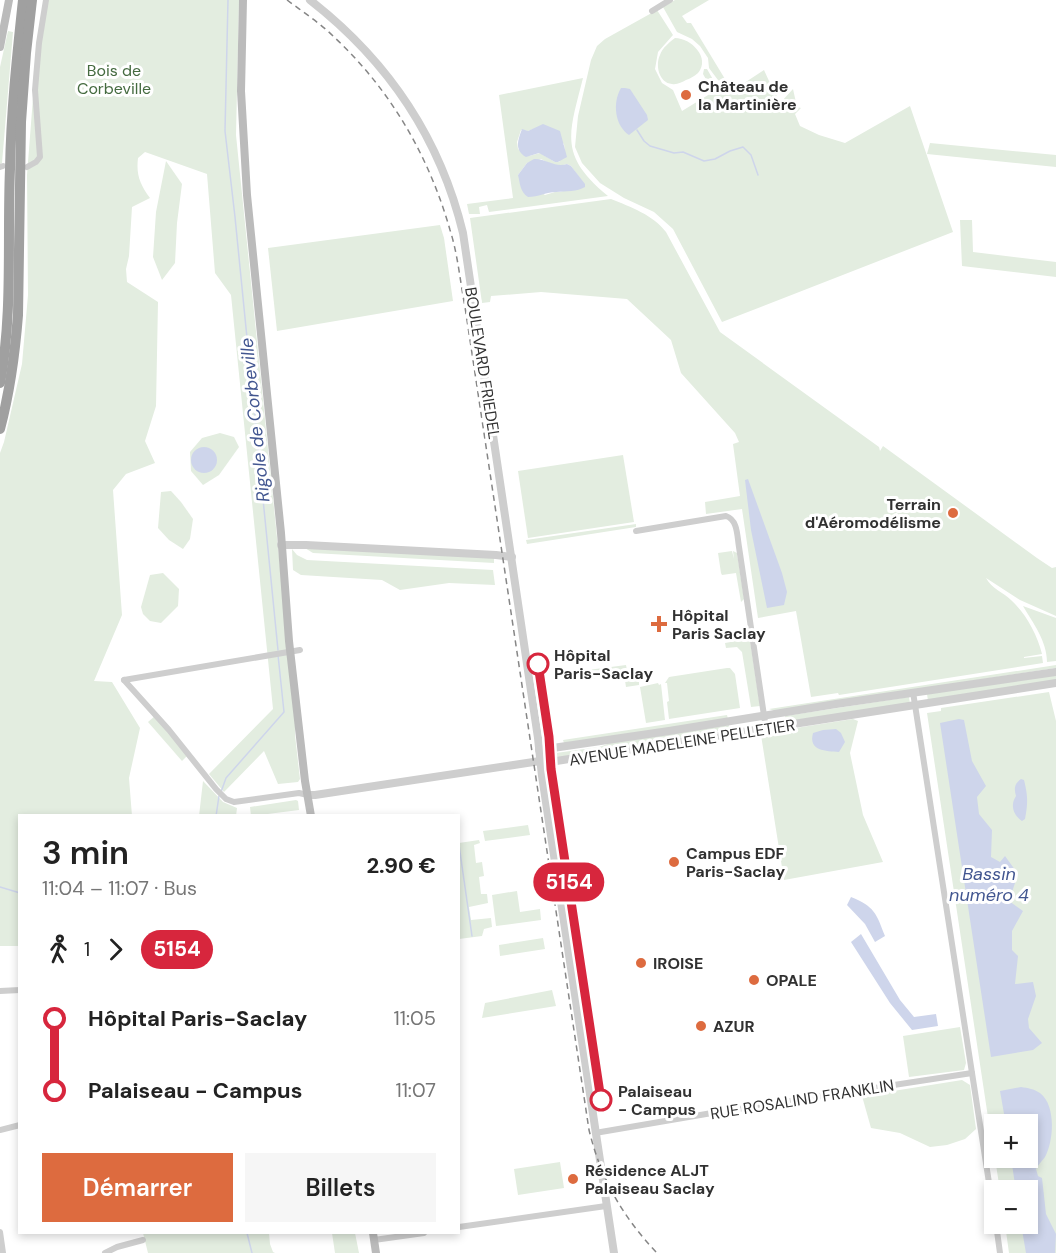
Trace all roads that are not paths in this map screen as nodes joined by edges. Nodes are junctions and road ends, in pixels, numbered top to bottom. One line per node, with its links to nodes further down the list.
1 (9, 0): 9 (main road)
2 (23, 0): 11 (highway)
3 (32, 0): 12 (highway)
4 (46, 0): 10 (street)
5 (243, 0): 14 (main road)
6 (310, 0): 15 (street, BOULEVARD FRIEDEL)
7 (670, 0): 8 (street)
8 (651, 11)
9 (0, 47)
10 (27, 167)
11 (0, 383)
12 (0, 429)
13 (636, 531): 21 (street)
14 (281, 545): 15 (street); 16 (main road)
15 (512, 557): 23 (street, BOULEVARD FRIEDEL)
16 (291, 652): 25 (main road); 25 (street)
17 (1056, 672): 19 (street, AVENUE MADELEINE PELLETIER)
18 (1056, 683): 20 (street, AVENUE MADELEINE PELLETIER)
19 (913, 692): 20 (street); 21 (street, AVENUE MADELEINE PELLETIER)
20 (915, 705): 22 (street, AVENUE MADELEINE PELLETIER); 29 (street)
21 (764, 715): 22 (street); 23 (street, AVENUE MADELEINE PELLETIER)
22 (766, 729): 24 (street, AVENUE MADELEINE PELLETIER)
23 (539, 750): 24 (street, BOULEVARD FRIEDEL)
24 (540, 761): 25 (street, AVENUE MADELEINE PELLETIER); 32 (street, BOULEVARD FRIEDEL)
25 (308, 795): 26 (main road)
26 (311, 814)
27 (0, 990): 28 (street)
28 (18, 990)
29 (972, 1073): 32 (street, RUE ROSALIND FRANKLIN); 33 (street)
30 (18, 1126): 31 (street)
31 (0, 1130)
32 (595, 1133): 34 (street, BOULEVARD FRIEDEL)
33 (989, 1180)
34 (606, 1206): 35 (street); 45 (street, BOULEVARD FRIEDEL)
35 (460, 1227)
36 (0, 1232): 40 (street)
37 (412, 1234): 39 (street)
38 (997, 1234): 46 (street)
39 (374, 1237): 44 (main road)
40 (0, 1238): 42 (street)
41 (143, 1240): 43 (street)
42 (3, 1253)
43 (105, 1253)
44 (376, 1253)
45 (614, 1253)
46 (1000, 1253)

